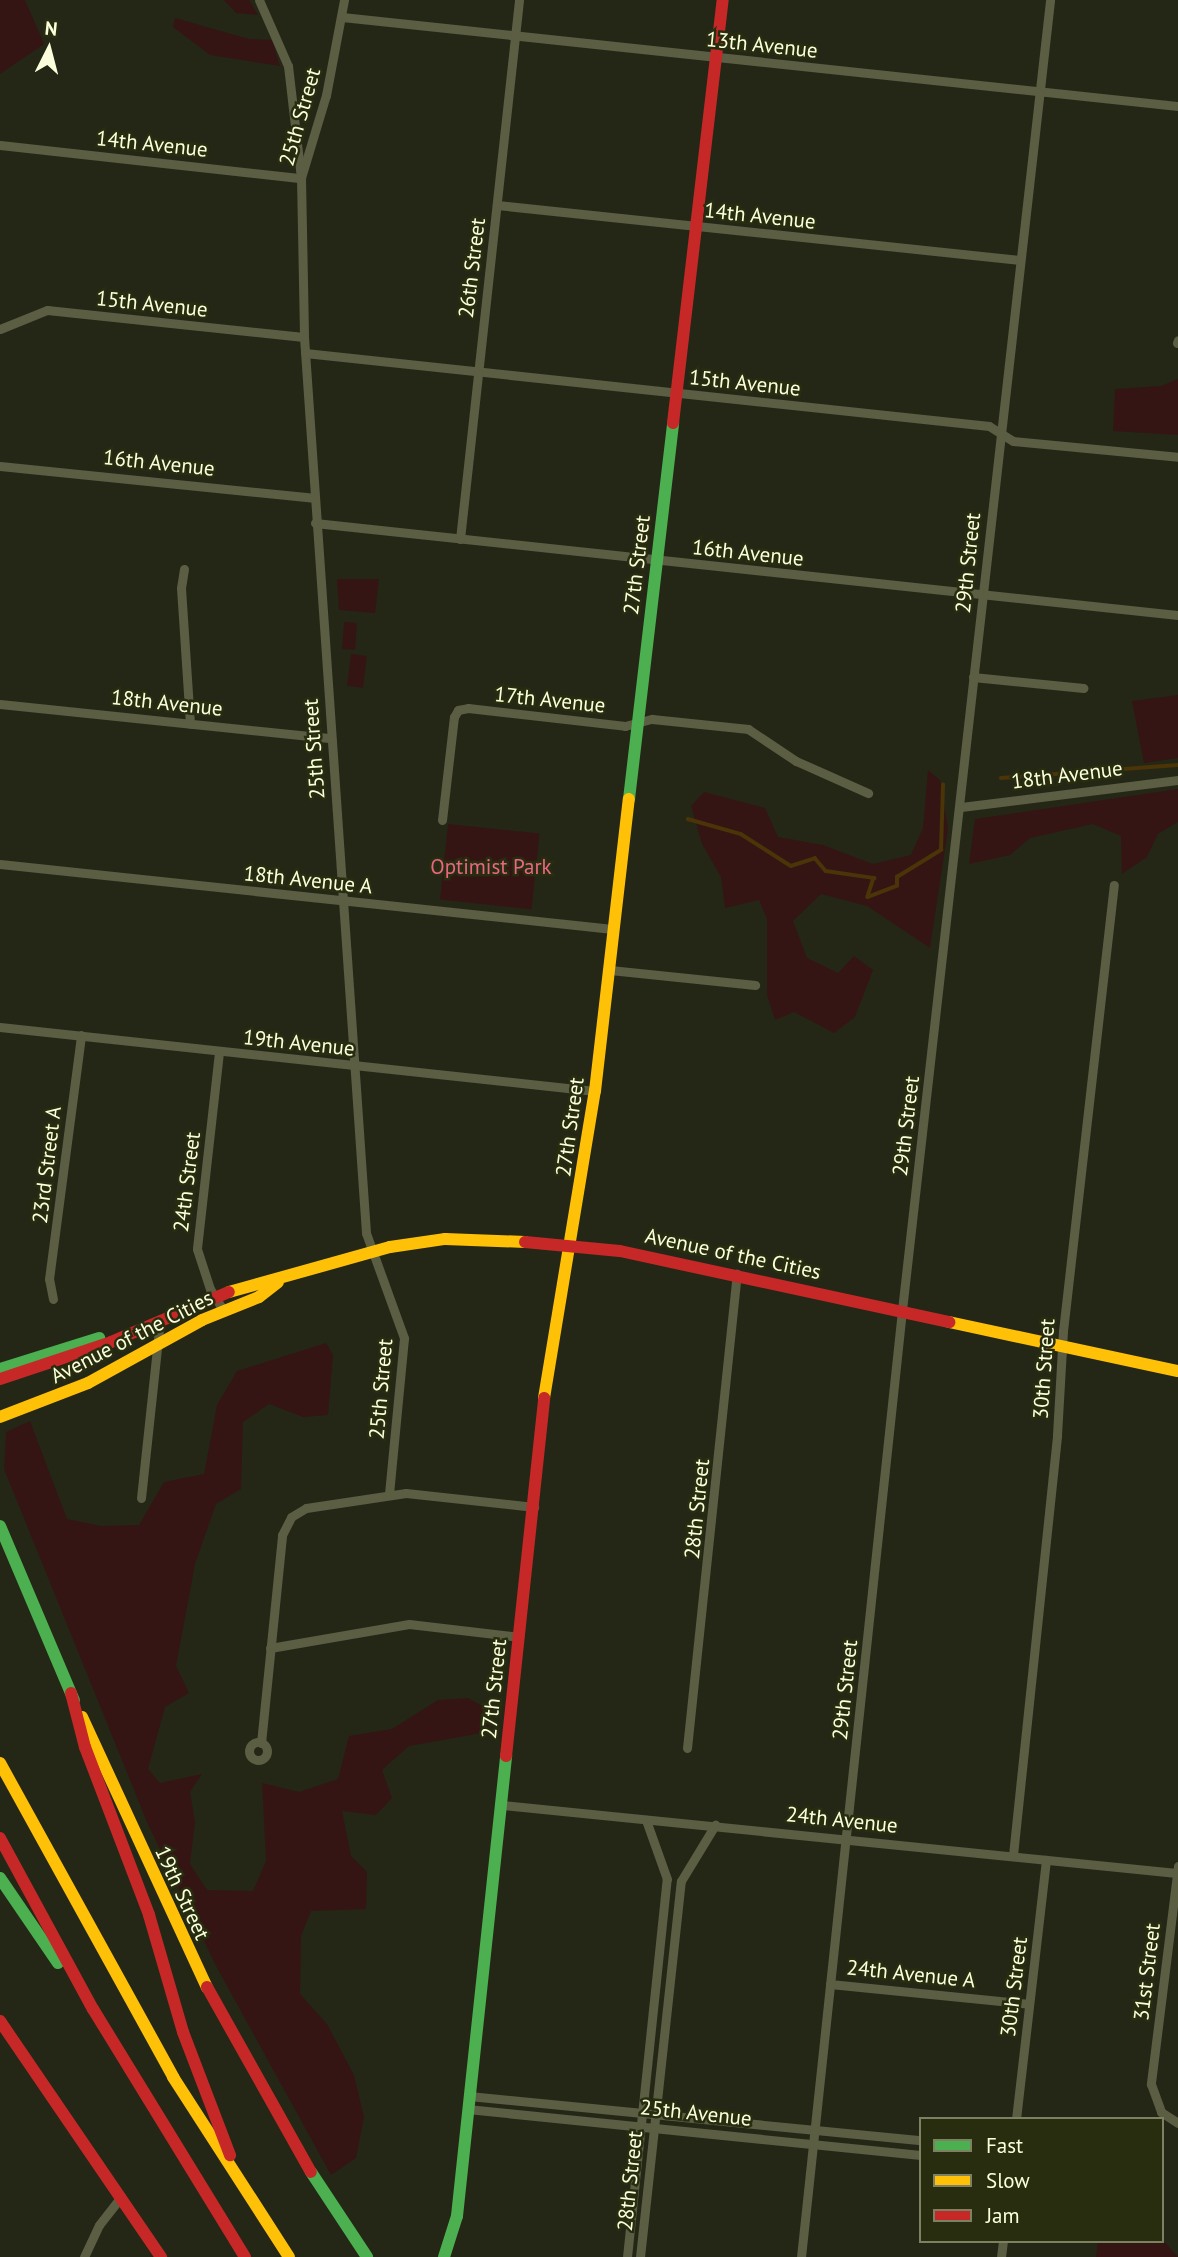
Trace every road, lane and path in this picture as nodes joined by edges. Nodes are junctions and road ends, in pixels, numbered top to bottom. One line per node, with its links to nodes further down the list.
1 (260, 0): 12 (street)
2 (344, 0): 6 (street, 25th Street)
3 (519, 0): 7 (street, 26th Street)
4 (723, 0): 8 (main road, 27th Street)
5 (1051, 0): 9 (street, 29th Street)
6 (342, 17): 7 (street, 13th Avenue); 12 (street, 25th Street)
7 (514, 36): 8 (street, 13th Avenue); 13 (street, 26th Street)
8 (717, 58): 9 (street, 13th Avenue); 14 (main road, 27th Street)
9 (1040, 92): 10 (street, 13th Avenue); 15 (street, 29th Street)
10 (1178, 106)
11 (0, 145): 12 (street, 14th Avenue)
12 (301, 178): 17 (street, 25th Street)
13 (497, 205): 14 (street, 14th Avenue); 19 (street, 26th Street)
14 (697, 227): 15 (street, 14th Avenue); 20 (main road, 27th Street)
15 (1020, 260): 21 (street, 29th Street)
16 (0, 329): 17 (street, 15th Avenue)
17 (304, 337): 18 (street, 25th Street)
18 (304, 354): 19 (street, 15th Avenue); 24 (street, 25th Street)
19 (478, 371): 20 (street, 15th Avenue); 26 (street, 26th Street)
20 (678, 394): 21 (street, 15th Avenue); 27 (main road, 27th Street)
21 (1000, 433): 22 (street, 15th Avenue); 29 (street, 29th Street)
22 (1178, 457)
23 (0, 466): 24 (street, 16th Avenue)
24 (313, 498): 25 (street, 25th Street)
25 (315, 523): 26 (street, 16th Avenue); 36 (street, 25th Street)
26 (460, 539): 27 (street, 16th Avenue)
27 (657, 560): 29 (street, 16th Avenue); 34 (main road, 27th Street)
28 (184, 569): 35 (street)
29 (982, 595): 30 (street, 16th Avenue); 31 (street, 29th Street)
30 (1178, 615)
31 (974, 677): 32 (street); 39 (street, 29th Street)
32 (1083, 688)
33 (0, 704): 35 (street, 18th Avenue)
34 (637, 722): 38 (street, 17th Avenue); 40 (street, 17th Avenue); 44 (main road, 27th Street)
35 (190, 724): 36 (street, 18th Avenue)
36 (331, 738): 43 (street, 25th Street)
37 (1178, 780): 39 (street, 18th Avenue)
38 (868, 793)
39 (961, 807): 58 (street, 29th Street)
40 (443, 820)
41 (0, 864): 43 (street, 18th Avenue A)
42 (1114, 885): 62 (street, 30th Street)
43 (343, 902): 44 (street, 18th Avenue A); 50 (street, 25th Street)
44 (613, 929): 45 (main road, 27th Street)
45 (610, 970): 46 (street); 51 (main road, 27th Street)
46 (755, 985)
47 (0, 1027): 48 (street, 19th Avenue)
48 (81, 1035): 49 (street, 19th Avenue); 56 (street, 23rd Street A)
49 (219, 1052): 50 (street, 19th Avenue); 57 (street, 24th Street)
50 (352, 1066): 51 (street, 19th Avenue); 53 (street, 25th Street)
51 (595, 1091): 52 (main road, 27th Street)
52 (570, 1244): 53 (main road, Avenue of the Cities); 54 (main road, Avenue of the Cities); 71 (main road, 27th Street)
53 (371, 1252): 55 (main road, Avenue of the Cities); 69 (street, 25th Street)
54 (737, 1274): 58 (main road, Avenue of the Cities); 77 (street, 28th Street)
55 (278, 1282): 57 (main road, Avenue of the Cities); 59 (main road, Avenue of the Cities)
56 (53, 1299)
57 (215, 1299): 59 (street, 24th Street); 60 (main road, Avenue of the Cities)
58 (902, 1310): 62 (main road, Avenue of the Cities); 83 (street, 29th Street)
59 (224, 1311): 61 (main road, Avenue of the Cities)
60 (160, 1321): 61 (street); 63 (main road); 65 (main road, Avenue of the Cities)
61 (158, 1343): 66 (main road, Avenue of the Cities); 70 (street)
62 (1063, 1344): 64 (main road, Avenue of the Cities); 84 (street, 30th Street)
63 (0, 1369)
64 (1178, 1371)
65 (0, 1379)
66 (29, 1408): 67 (main road, Avenue of the Cities); 68 (main road)
67 (0, 1417)
68 (0, 1426)
69 (388, 1493): 71 (street); 74 (street)
70 (141, 1498)
71 (534, 1507): 73 (main road, 27th Street)
72 (0, 1525): 75 (main road, 19th Street)
73 (519, 1637): 74 (street); 79 (main road, 27th Street)
74 (270, 1648): 76 (street)
75 (71, 1693): 104 (main road); 110 (main road, 19th Street)
76 (261, 1743)
77 (687, 1748)
78 (0, 1763): 104 (main road)
79 (502, 1805): 80 (street, 24th Avenue); 93 (main road, 27th Street)
80 (646, 1819): 81 (street, 24th Avenue); 94 (street, 28th Street)
81 (715, 1825): 83 (street, 24th Avenue); 95 (street, 28th Street)
82 (0, 1838): 92 (main road)
83 (846, 1838): 84 (street, 24th Avenue); 89 (street, 29th Street)
84 (1013, 1856): 85 (street, 24th Avenue)
85 (1046, 1860): 87 (street, 24th Avenue); 90 (street, 30th Street)
86 (1178, 1866): 87 (street, 31st Street)
87 (1177, 1873): 97 (street, 31st Street)
88 (0, 1878): 92 (main road)
89 (830, 1984): 90 (street, 24th Avenue A); 100 (street, 29th Street)
90 (1029, 2004): 96 (street, 30th Street)
91 (0, 2021): 105 (main road)
92 (104, 2026): 108 (main road)
93 (468, 2102): 94 (street, 25th Avenue); 98 (street, 25th Avenue); 111 (main road, 27th Street)
94 (644, 2112): 95 (street, 25th Avenue); 98 (street, 28th Street)
95 (655, 2113): 99 (street, 28th Street); 100 (street, 25th Avenue)
96 (1016, 2117)
97 (1178, 2123)
98 (642, 2125): 99 (street, 25th Avenue); 112 (street, 28th Street)
99 (654, 2126): 102 (street, 25th Avenue); 113 (street, 28th Street)
100 (814, 2129): 101 (street, 25th Avenue); 102 (street, 29th Street)
101 (919, 2140)
102 (813, 2143): 103 (street, 25th Avenue); 114 (street, 29th Street)
103 (919, 2155)
104 (238, 2177): 109 (main road)
105 (121, 2197): 106 (street); 107 (main road)
106 (84, 2257)
107 (161, 2257)
108 (245, 2257)
109 (289, 2257)
110 (367, 2257)
111 (444, 2257)
112 (628, 2257)
113 (640, 2257)
114 (801, 2257)

